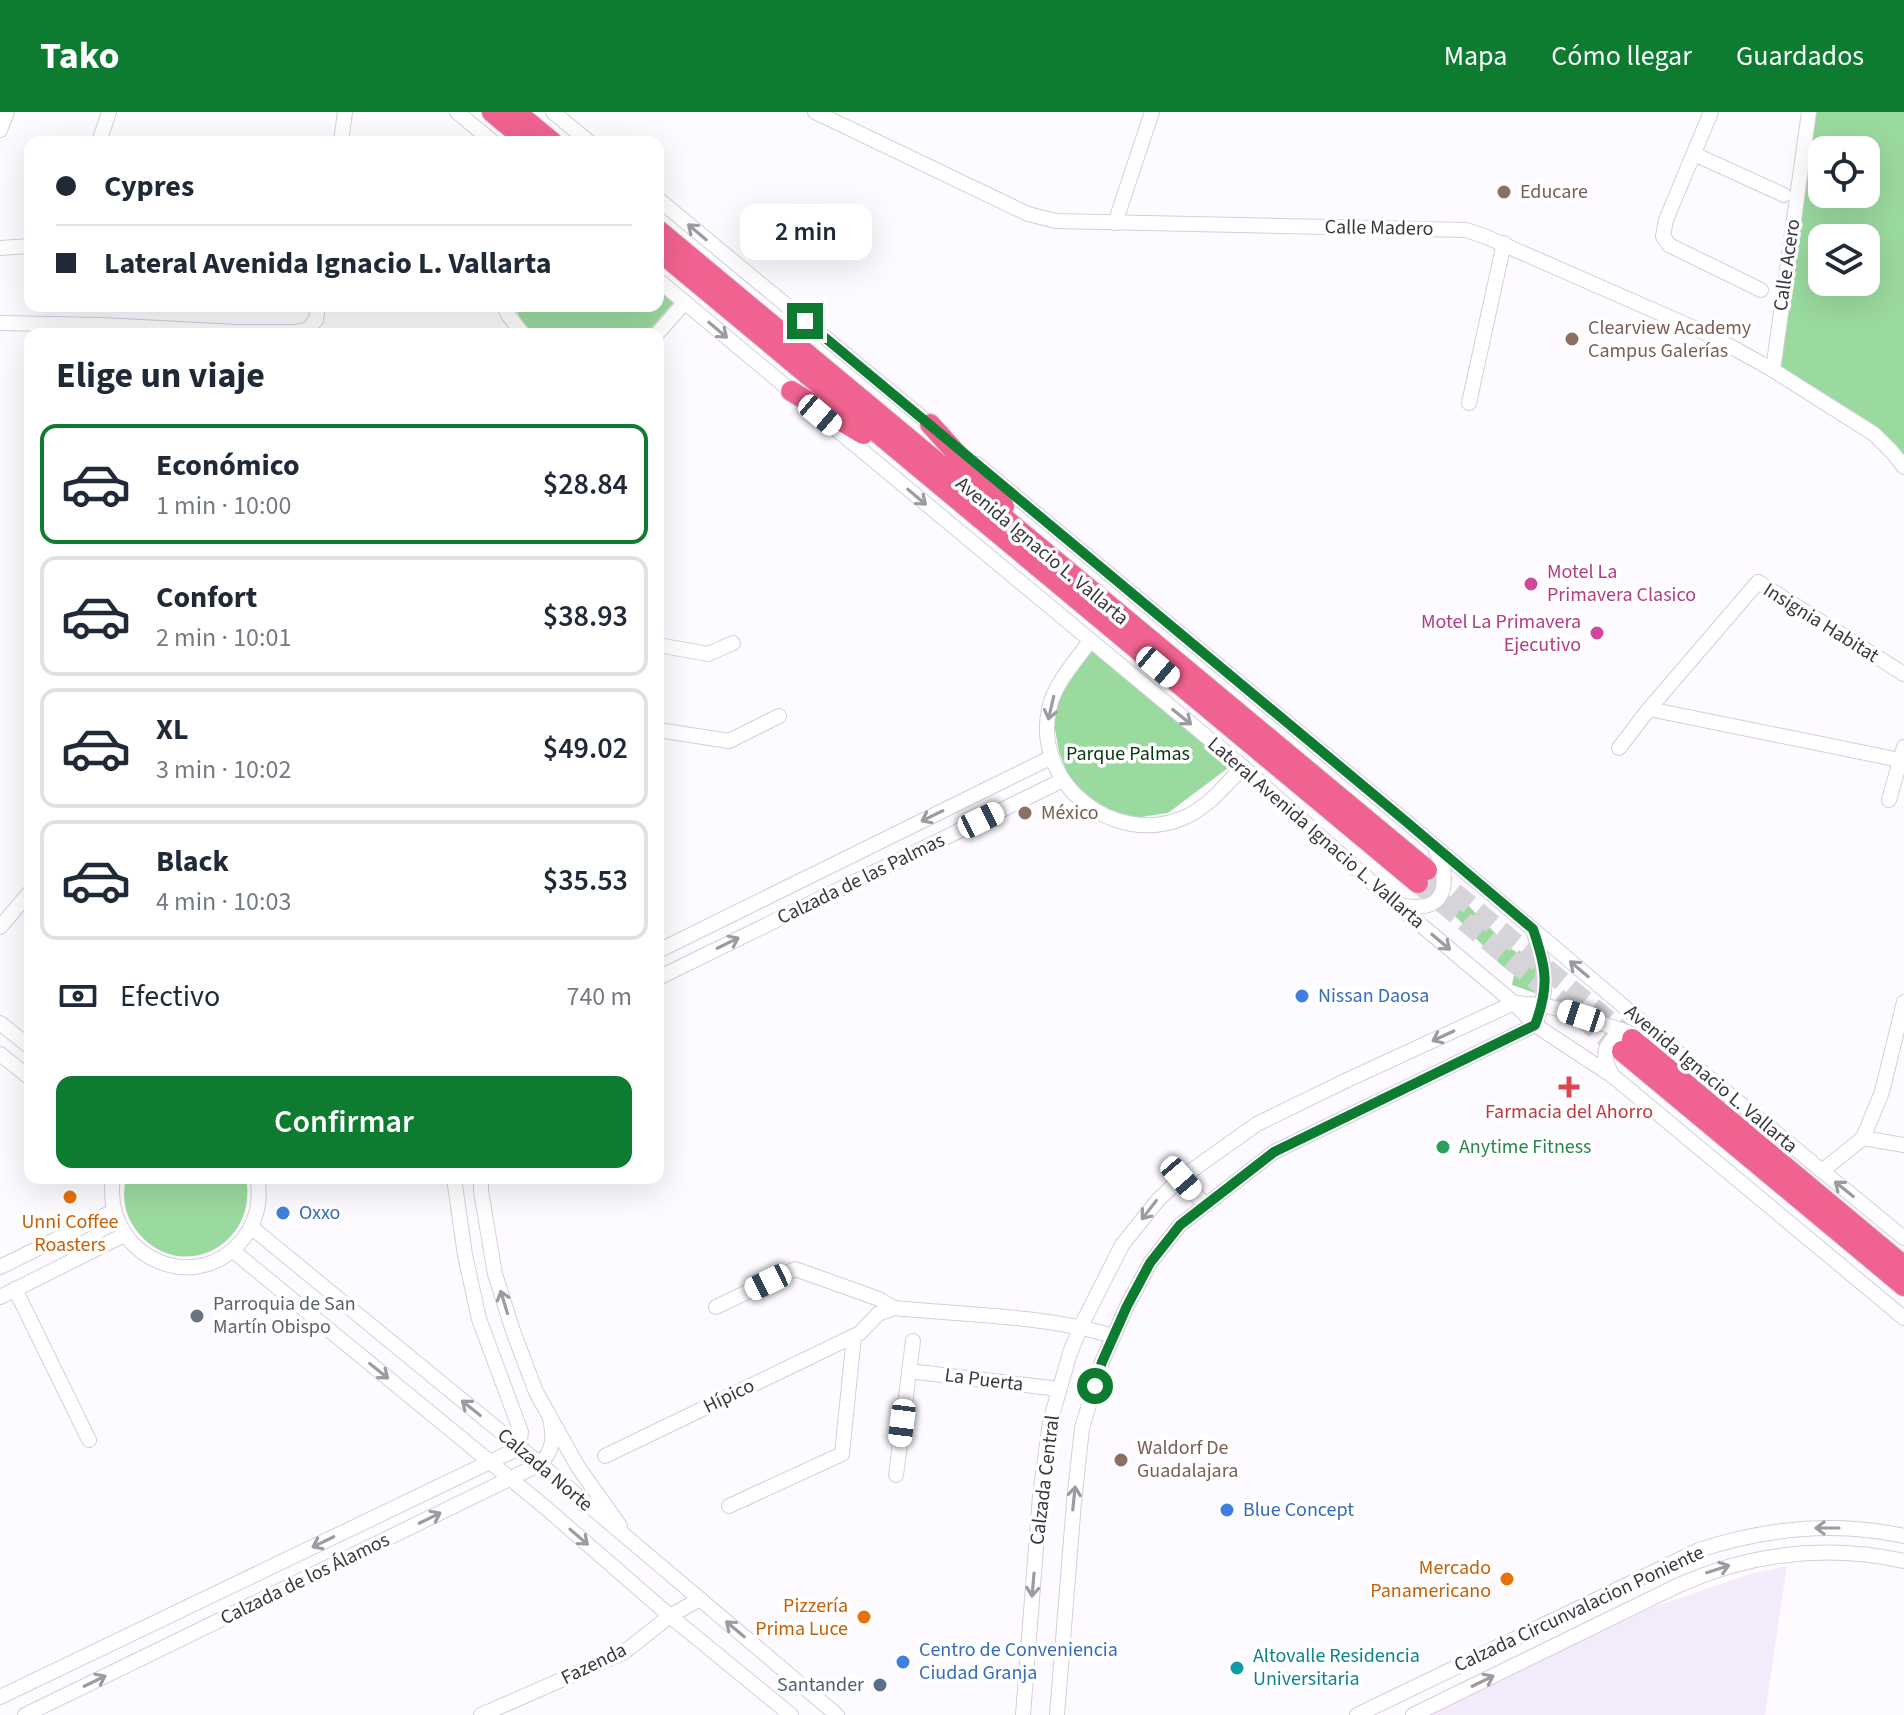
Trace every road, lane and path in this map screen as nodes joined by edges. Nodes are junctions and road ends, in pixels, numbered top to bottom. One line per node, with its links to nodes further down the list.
1 (7, 112): 12 (street)
2 (109, 112): 13 (street)
3 (345, 112): 14 (street)
4 (457, 112): 15 (street)
5 (492, 112): 16 (highway)
6 (516, 112): 17 (highway)
7 (553, 112): 18 (street)
8 (815, 112): 22 (street, Calle Madero)
9 (1152, 112): 22 (street)
10 (1711, 112): 19 (street)
11 (1809, 112): 34 (street, Calle Acero)
12 (0, 130)
13 (101, 136)
14 (342, 136)
15 (486, 136)
16 (521, 136)
17 (545, 136)
18 (582, 136)
19 (1694, 154): 20 (street); 29 (street)
20 (1784, 195)
21 (664, 204): 37 (street, one-way to 21)
22 (1115, 223): 24 (street, Calle Madero)
23 (664, 235): 40 (highway, Avenida Ignacio L. Vallarta)
24 (1504, 243): 34 (street, Calle Madero); 36 (street)
25 (24, 246): 26 (street)
26 (0, 248)
27 (664, 255): 39 (highway, Avenida Ignacio L. Vallarta)
28 (664, 285): 30 (street, Lateral Avenida Ignacio L. Vallarta)
29 (1761, 290)
30 (685, 302): 33 (street); 35 (street, Lateral Avenida Ignacio L. Vallarta, one-way to 35)
31 (0, 323): 32 (street)
32 (72, 328)
33 (662, 328)
34 (1773, 370): 38 (street, Calle Madero)
35 (791, 391): 39 (highway); 41 (street, Lateral Avenida Ignacio L. Vallarta, one-way to 41)
36 (1469, 403)
37 (930, 424): 40 (highway); 54 (street, Avenida Ignacio L. Vallarta)
38 (1904, 467)
39 (920, 469): 40 (highway, Avenida Ignacio L. Vallarta)
40 (1055, 562)
41 (1090, 641): 50 (street, one-way to 50); 51 (street, Lateral Avenida Ignacio L. Vallarta, one-way to 51)
42 (733, 643): 43 (street)
43 (664, 646)
44 (1904, 674): 45 (street, Insignia Habitat)
45 (1649, 709): 48 (street, Insignia Habitat); 49 (street)
46 (779, 716): 47 (street)
47 (664, 731)
48 (1619, 748)
49 (1902, 754): 53 (street)
50 (1052, 757): 52 (street); 56 (street, Calzada de las Palmas, one-way to 56)
51 (1243, 767): 52 (street); 57 (street, Lateral Avenida Ignacio L. Vallarta)
52 (1063, 780): 58 (street, Calzada de las Palmas)
53 (1889, 800)
54 (1434, 847): 57 (street); 60 (street, Avenida Ignacio L. Vallarta)
55 (24, 899): 59 (street)
56 (761, 900): 58 (street); 61 (street, Calzada de las Palmas)
57 (1396, 904): 64 (street, Lateral Avenida Ignacio L. Vallarta, one-way to 64)
58 (772, 922): 62 (street, Calzada de las Palmas, one-way to 58)
59 (0, 927)
60 (1533, 929): 65 (street); 70 (street, Avenida Ignacio L. Vallarta, one-way to 60)
61 (664, 948)
62 (664, 975)
63 (1904, 1002): 74 (street)
64 (1514, 1003): 65 (street); 67 (street, Lateral Avenida Ignacio L. Vallarta); 77 (street, Calzada Central, one-way to 77)
65 (1543, 1005): 67 (street); 68 (street)
66 (0, 1023): 69 (street)
67 (1535, 1025): 73 (street, Lateral Avenida Ignacio L. Vallarta); 82 (street, Calzada Central)
68 (1625, 1040): 70 (street); 73 (street); 88 (highway, Avenida Ignacio L. Vallarta); 90 (highway, Avenida Ignacio L. Vallarta)
69 (24, 1042)
70 (1675, 1050): 76 (street, Avenida Ignacio L. Vallarta)
71 (0, 1054): 72 (street)
72 (24, 1073)
73 (1614, 1077): 95 (street, Lateral Avenida Ignacio L. Vallarta)
74 (1863, 1138): 75 (street); 76 (street)
75 (1904, 1145)
76 (1822, 1171): 86 (street, Avenida Ignacio L. Vallarta, one-way to 76)
77 (1181, 1178): 82 (street); 96 (street, Calzada Central, one-way to 96)
78 (113, 1184): 83 (street)
79 (258, 1184): 84 (street)
80 (455, 1184): 104 (street)
81 (481, 1184): 102 (street, one-way to 81)
82 (1205, 1205): 98 (street, Calzada Central)
83 (114, 1211): 85 (street); 89 (street)
84 (251, 1227): 87 (street); 104 (street, Calzada Norte, one-way to 84)
85 (124, 1235): 87 (street); 91 (street)
86 (1904, 1238)
87 (232, 1250): 106 (street, Calzada Norte, one-way to 106)
88 (1904, 1266)
89 (0, 1267)
90 (1904, 1286)
91 (15, 1289): 92 (street); 103 (street)
92 (0, 1297)
93 (716, 1307): 94 (street)
94 (894, 1308): 96 (street); 97 (street, Hípico)
95 (1904, 1318)
96 (1081, 1326): 98 (street); 101 (street, Calzada Central)
97 (854, 1336): 105 (street, Hípico); 110 (street)
98 (1113, 1336): 126 (street, Calzada Central, one-way to 98)
99 (913, 1341): 100 (street)
100 (909, 1371): 101 (street, La Puerta); 108 (street)
101 (1059, 1389): 125 (street, Calzada Central, one-way to 125)
102 (550, 1418): 107 (street); 113 (street)
103 (89, 1440)
104 (519, 1448): 106 (street, Calzada de los Álamos); 107 (street, Calzada Norte)
105 (605, 1456)
106 (490, 1462): 109 (street, Calzada Norte); 117 (street, Calzada de los Álamos, one-way to 117)
107 (540, 1464): 109 (street, Calzada de los Álamos); 113 (street, Calzada Norte)
108 (896, 1475)
109 (510, 1479): 118 (street, Calzada Norte, one-way to 118); 119 (street, Calzada de los Álamos, one-way to 109)
110 (729, 1506)
111 (1860, 1529): 112 (street, Calzada Circunvalacion Poniente); 114 (street); 127 (street, Calzada Circunvalacion Poniente, one-way to 127)
112 (1904, 1536)
113 (632, 1542): 116 (street, Calzada Norte)
114 (1862, 1554): 115 (street); 128 (street, one-way to 114)
115 (1904, 1561)
116 (700, 1599): 118 (street, Fazenda); 124 (street, Calzada Norte, one-way to 116)
117 (194, 1604): 119 (street); 120 (street, Calzada de los Álamos)
118 (670, 1616): 122 (street, Fazenda); 123 (street, Calzada Norte)
119 (208, 1626): 121 (street, Calzada de los Álamos, one-way to 119)
120 (0, 1697)
121 (25, 1715)
122 (481, 1715)
123 (791, 1715)
124 (837, 1715)
125 (1023, 1715)
126 (1057, 1715)
127 (1357, 1715)
128 (1413, 1715)

